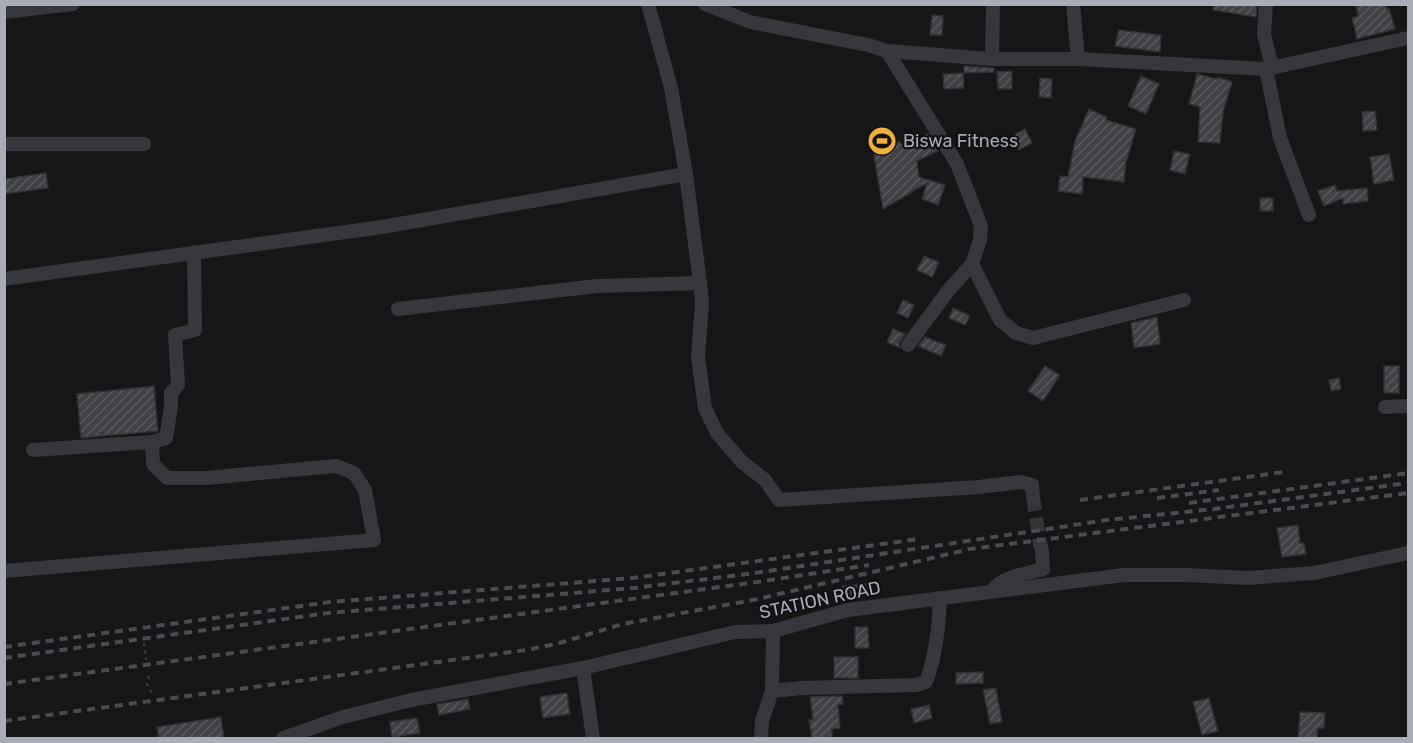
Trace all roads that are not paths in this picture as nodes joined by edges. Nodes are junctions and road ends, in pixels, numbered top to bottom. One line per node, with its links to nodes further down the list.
1 (73, 4): 7 (street)
2 (648, 4): 15 (street)
3 (705, 4): 9 (street)
4 (993, 4): 10 (street)
5 (1073, 4): 11 (street)
6 (1266, 4): 12 (street)
7 (4, 12)
8 (1408, 38): 12 (street)
9 (887, 51): 10 (street); 18 (street)
10 (992, 59): 11 (street)
11 (1078, 59): 12 (street)
12 (1269, 68): 16 (street)
13 (4, 144): 14 (street)
14 (144, 144)
15 (686, 174): 17 (street); 20 (street)
16 (1309, 215)
17 (194, 252): 19 (street); 26 (street)
18 (972, 264): 21 (street); 23 (street)
19 (4, 279)
20 (700, 284): 22 (street); 28 (street)
21 (1184, 300)
22 (398, 309)
23 (908, 345)
24 (1408, 406): 25 (street)
25 (1385, 407)
26 (153, 442): 27 (street); 31 (street)
27 (33, 450)
28 (1034, 496)
29 (1040, 544): 32 (street)
30 (1408, 553): 32 (street, STATION ROAD)
31 (4, 571)
32 (991, 590): 33 (street, STATION ROAD)
33 (940, 598): 34 (street, STATION ROAD); 36 (street)
34 (773, 631): 35 (street, STATION ROAD); 36 (street)
35 (583, 668): 37 (street, STATION ROAD); 38 (street)
36 (772, 691): 39 (street)
37 (283, 738)
38 (593, 738)
39 (761, 738)

